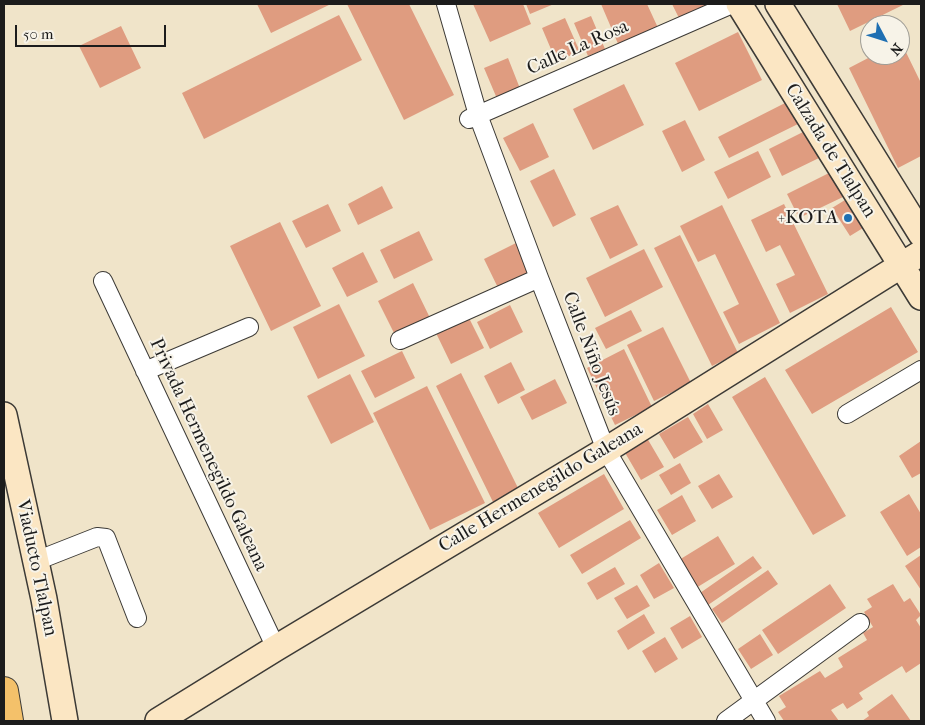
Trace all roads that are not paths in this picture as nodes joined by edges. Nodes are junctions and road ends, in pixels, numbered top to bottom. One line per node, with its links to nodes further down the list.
1 (446, 4): 5 (street, Calle Niño Jesús)
2 (732, 4): 5 (street, Calle La Rosa)
3 (739, 4): 7 (main road, Calzada de Tlalpan)
4 (778, 4): 6 (main road, Calzada de Tlalpan)
5 (474, 117): 8 (street, Calle Niño Jesús)
6 (921, 234)
7 (911, 259): 10 (main road, Calzada de Tlalpan); 17 (main road, Calle Hermenegildo Galeana)
8 (539, 278): 12 (street); 17 (street, Calle Niño Jesús)
9 (103, 281): 14 (street, Privada Hermenegildo Galeana)
10 (921, 298)
11 (249, 327): 14 (street)
12 (400, 340)
13 (921, 370): 15 (street)
14 (145, 371): 21 (street, Privada Hermenegildo Galeana)
15 (848, 414)
16 (4, 415): 18 (main road, Viaducto Tlalpan)
17 (606, 450): 21 (main road, Calle Hermenegildo Galeana); 23 (street, Calle Niño Jesús)
18 (36, 561): 19 (street); 25 (main road, Viaducto Tlalpan)
19 (137, 618)
20 (860, 623): 23 (street)
21 (276, 648): 26 (main road, Calle Hermenegildo Galeana)
22 (4, 691): 24 (highway)
23 (753, 700): 27 (street); 28 (street, Calle Niño Jesús)
24 (9, 721)
25 (65, 721)
26 (158, 721)
27 (726, 721)
28 (766, 721)

